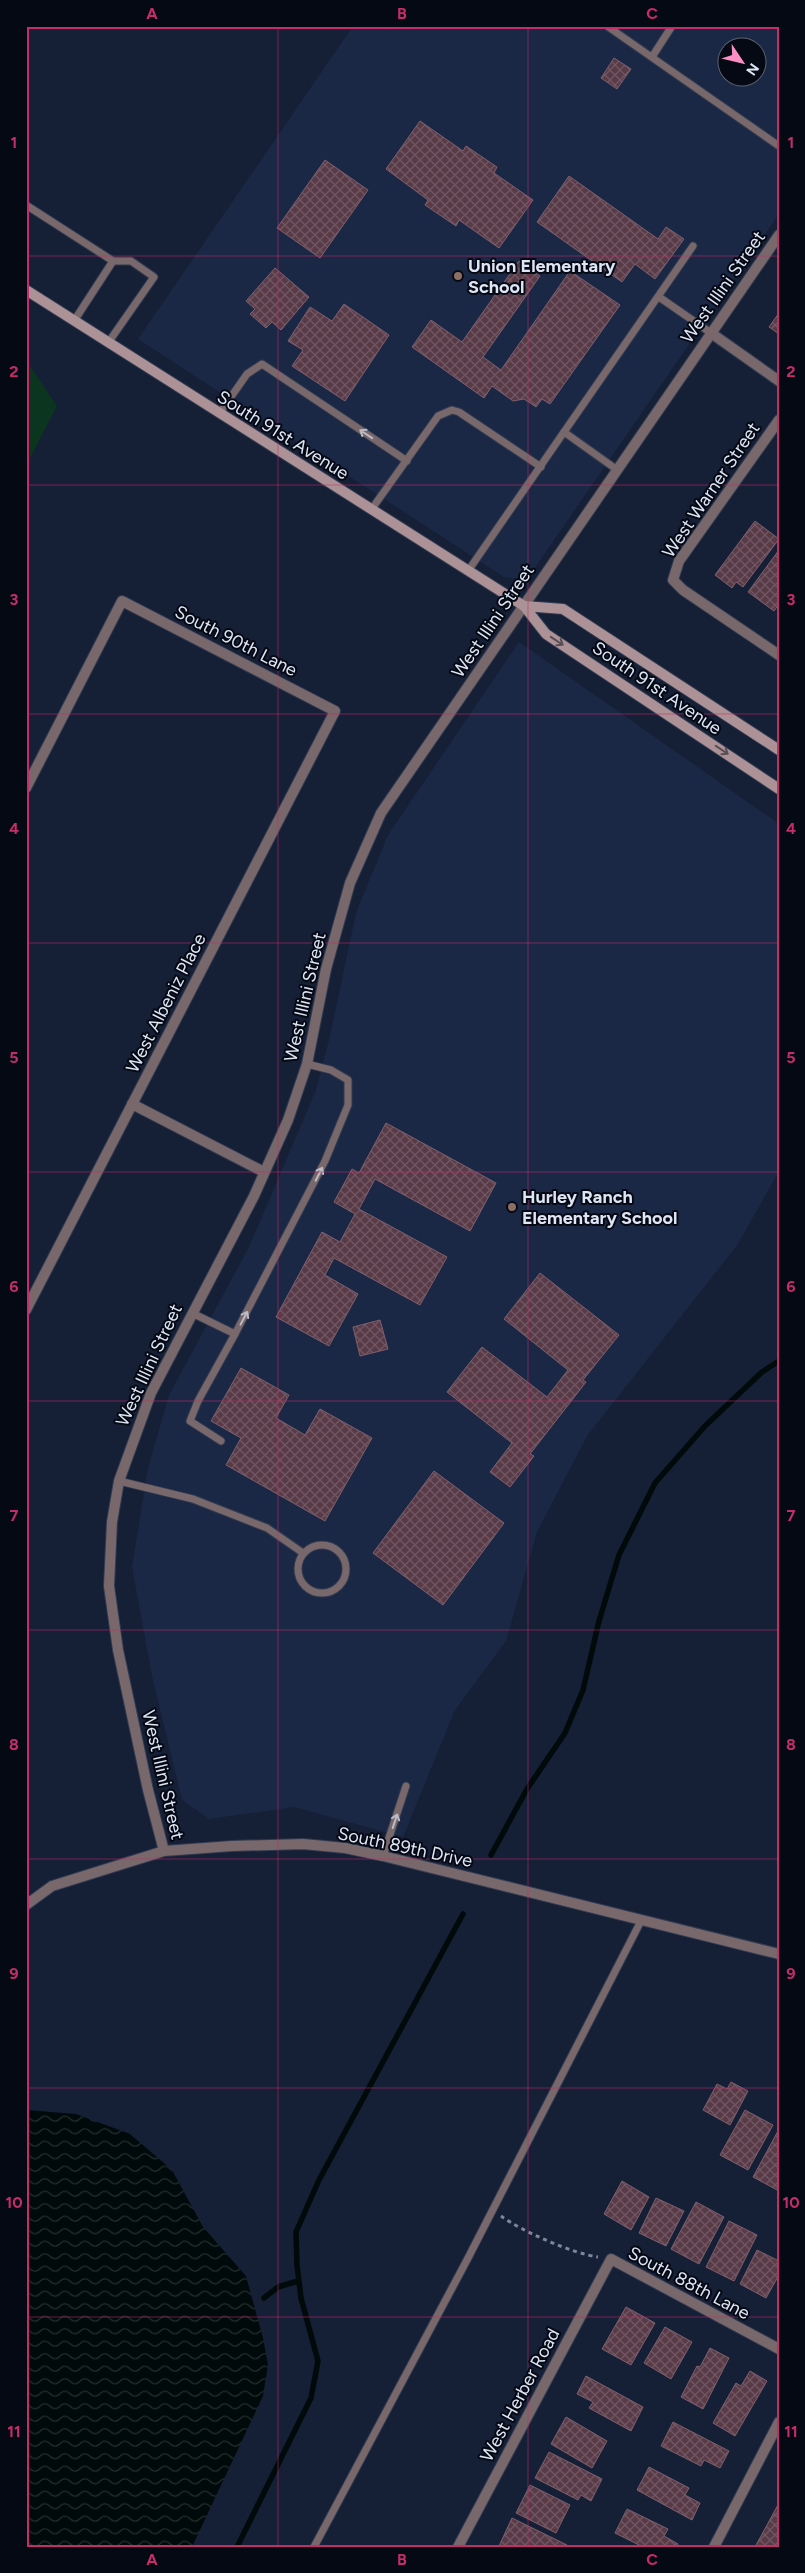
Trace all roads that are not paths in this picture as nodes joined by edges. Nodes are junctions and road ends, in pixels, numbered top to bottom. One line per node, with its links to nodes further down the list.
1 (607, 26): 3 (lane)
2 (672, 26): 3 (lane)
3 (652, 57): 4 (lane)
4 (778, 145)
5 (26, 205): 8 (lane)
6 (779, 235): 12 (street, West Illini Street)
7 (693, 246): 10 (lane)
8 (113, 262): 11 (lane); 13 (lane)
9 (26, 290): 11 (main road, South 91st Avenue)
10 (659, 297): 12 (lane); 17 (lane)
11 (74, 321): 13 (main road, South 91st Avenue)
12 (711, 334): 14 (street); 20 (street, West Illini Street)
13 (108, 342): 15 (main road, South 91st Avenue)
14 (779, 381)
15 (219, 414): 18 (lane, one-way to 15); 21 (main road, South 91st Avenue)
16 (779, 420): 24 (street, West Warner Street)
17 (564, 432): 19 (lane); 20 (lane)
18 (407, 461): 19 (lane); 21 (lane)
19 (541, 467): 22 (lane)
20 (616, 469): 23 (street, West Illini Street)
21 (371, 510): 22 (main road, South 91st Avenue)
22 (468, 571): 23 (main road, South 91st Avenue)
23 (524, 606): 26 (main road, South 91st Avenue); 28 (main road, South 91st Avenue, one-way to 28); 29 (street, West Illini Street)
24 (779, 656)
25 (335, 711): 27 (street, South 90th Lane); 30 (street, West Albeniz Place)
26 (779, 750)
27 (26, 788)
28 (779, 789)
29 (307, 1064): 31 (street, West Illini Street); 34 (lane, one-way to 29)
30 (132, 1104): 31 (street); 32 (street, West Albeniz Place)
31 (264, 1172): 33 (street, West Illini Street)
32 (26, 1310)
33 (192, 1313): 34 (lane); 36 (street, West Illini Street)
34 (235, 1334): 35 (lane)
35 (221, 1441)
36 (119, 1481): 37 (lane); 39 (street, West Illini Street)
37 (303, 1553): 37 (lane)
38 (406, 1786): 40 (lane, one-way to 38)
39 (164, 1851): 40 (street, South 89th Drive); 41 (street, South 89th Drive)
40 (384, 1856): 42 (street, South 89th Drive)
41 (26, 1905)
42 (642, 1919): 43 (street, South 89th Drive); 47 (lane)
43 (779, 1954)
44 (611, 2259): 45 (street, South 88th Lane); 48 (street, West Herber Road)
45 (779, 2349)
46 (779, 2422): 49 (street)
47 (314, 2547)
48 (458, 2547)
49 (714, 2547)

